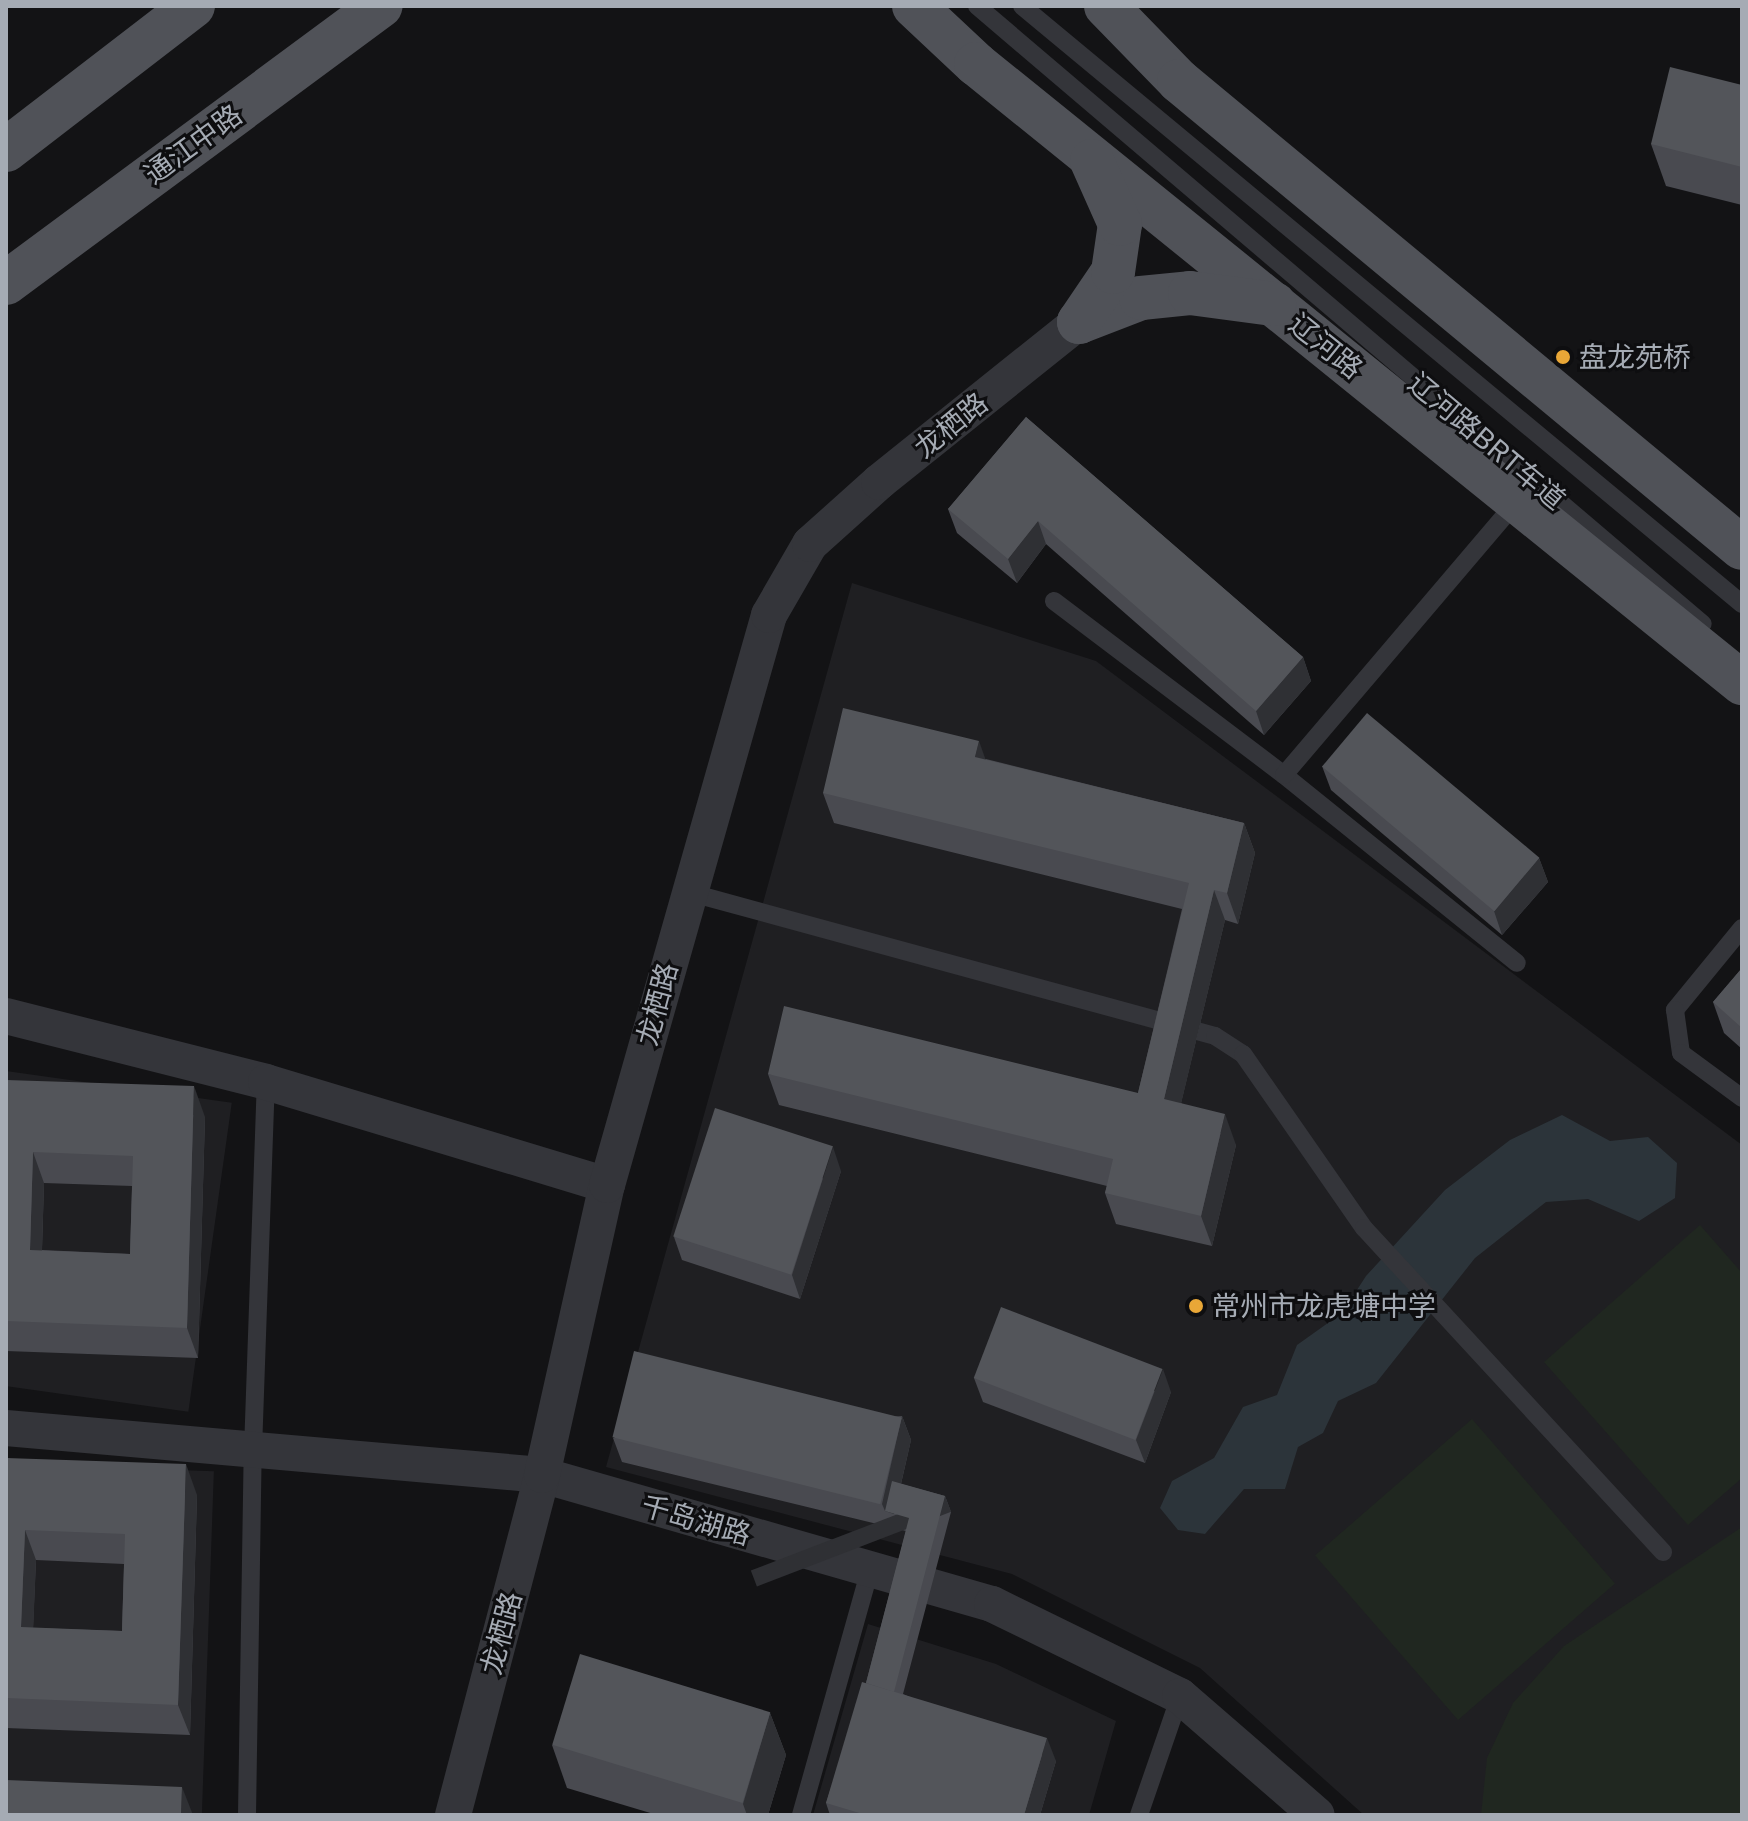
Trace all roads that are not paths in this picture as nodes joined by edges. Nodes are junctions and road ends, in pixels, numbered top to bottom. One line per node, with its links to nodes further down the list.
1 (193, 6): 7 (main road)
2 (381, 6): 9 (main road, 通江中路)
3 (914, 6): 8 (main road, 辽河路)
4 (977, 6): 16 (lane, 辽河路BRT车道)
5 (1022, 6): 15 (lane, 辽河路BRT车道)
6 (1106, 6): 13 (main road)
7 (6, 150)
8 (1089, 155): 10 (main road, 辽河路); 11 (main road)
9 (6, 283)
10 (1274, 304): 11 (main road); 12 (main road, 辽河路)
11 (1079, 322): 19 (street, 龙栖路)
12 (1517, 501): 17 (main road, 辽河路); 18 (lane)
13 (1742, 548)
14 (1054, 601): 18 (lane)
15 (1742, 604)
16 (1718, 636)
17 (1742, 683)
18 (1284, 775): 21 (lane)
19 (688, 892): 25 (street, 龙栖路); 29 (lane)
20 (1742, 928): 24 (lane)
21 (1517, 963)
22 (6, 1016): 23 (street)
23 (266, 1082): 25 (street); 27 (lane)
24 (1742, 1098)
25 (607, 1185): 28 (street, 龙栖路)
26 (6, 1428): 27 (street, 千岛湖路)
27 (253, 1450): 28 (street, 千岛湖路); 32 (lane)
28 (542, 1475): 30 (street, 千岛湖路); 33 (street, 龙栖路)
29 (1663, 1552)
30 (870, 1569): 31 (street, 千岛湖路); 34 (lane)
31 (1180, 1696): 35 (lane); 36 (street, 千岛湖路)
32 (247, 1815)
33 (453, 1815)
34 (801, 1815)
35 (1139, 1815)
36 (1317, 1815)

